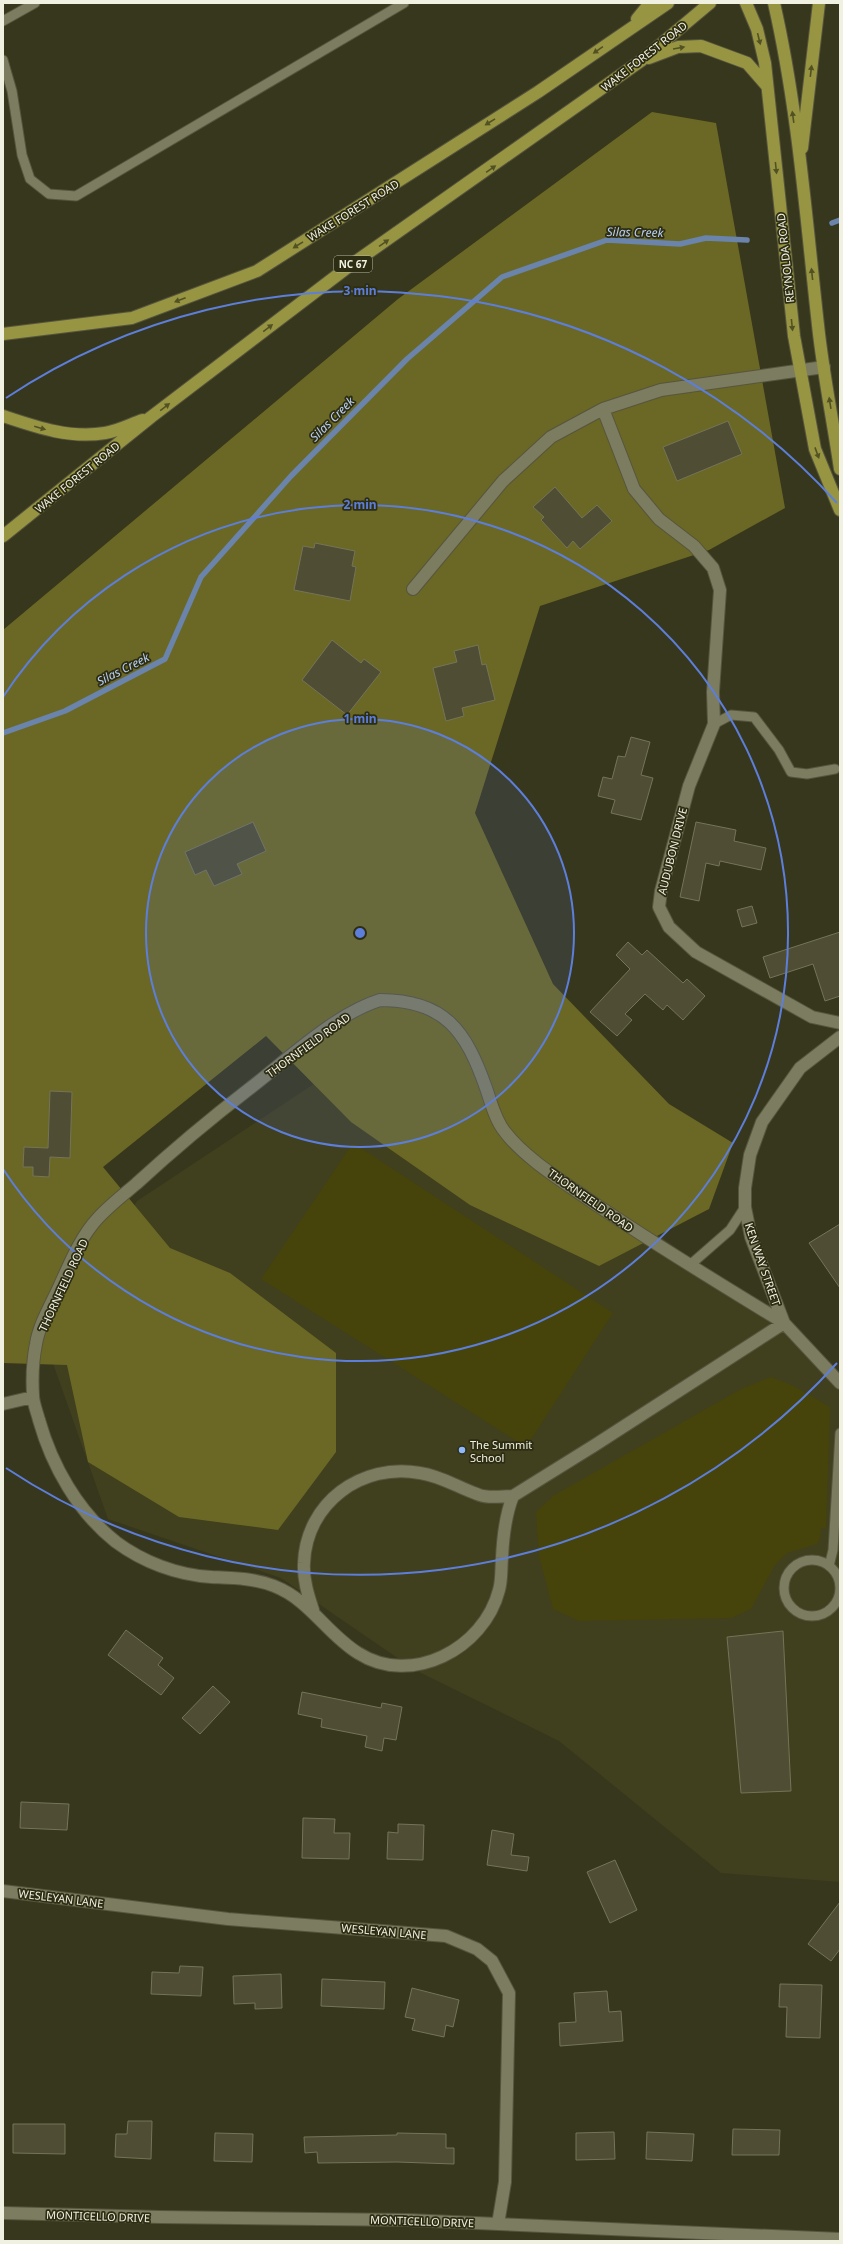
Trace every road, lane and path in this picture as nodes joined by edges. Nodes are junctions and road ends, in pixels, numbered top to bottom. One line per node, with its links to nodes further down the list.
1 (35, 3): 9 (lane)
2 (404, 3): 11 (lane)
3 (650, 3): 10 (main road)
4 (668, 3): 10 (main road, WAKE FOREST ROAD)
5 (710, 3): 12 (main road, WAKE FOREST ROAD / NC 67)
6 (746, 3): 13 (main road, REYNOLDA ROAD, one-way to 13)
7 (774, 3): 14 (main road, one-way to 7)
8 (819, 3): 14 (main road, one-way to 8)
9 (3, 21)
10 (630, 27): 15 (main road, WAKE FOREST ROAD, one-way to 15)
11 (3, 60)
12 (642, 60): 13 (main road, one-way to 13); 20 (main road, WAKE FOREST ROAD / NC 67, one-way to 12)
13 (767, 86): 17 (main road, REYNOLDA ROAD, one-way to 17)
14 (800, 165): 16 (main road, one-way to 14)
15 (6, 333)
16 (824, 367): 17 (street); 21 (main road, one-way to 16)
17 (800, 369): 18 (street); 22 (main road, REYNOLDA ROAD, one-way to 22)
18 (603, 409): 24 (street); 25 (street)
19 (3, 416): 20 (main road, WAKE FOREST ROAD, one-way to 20)
20 (151, 417): 23 (main road, WAKE FOREST ROAD / NC 67)
21 (840, 469)
22 (840, 510)
23 (3, 536)
24 (414, 589)
25 (714, 724): 26 (lane); 27 (street, AUDUBON DRIVE)
26 (835, 769)
27 (840, 1023)
28 (840, 1036): 29 (street, KEN WAY STREET)
29 (745, 1207): 30 (lane); 31 (street, KEN WAY STREET)
30 (690, 1265): 31 (street, THORNFIELD ROAD); 33 (street, THORNFIELD ROAD)
31 (784, 1323): 32 (street, KEN WAY STREET); 36 (street)
32 (839, 1380)
33 (33, 1397): 34 (street); 38 (street, THORNFIELD ROAD)
34 (3, 1404)
35 (840, 1433): 37 (lane)
36 (513, 1496): 38 (street); 38 (street, THORNFIELD ROAD)
37 (829, 1566): 37 (lane)
38 (312, 1610)
39 (3, 1891): 41 (street, WESLEYAN LANE)
40 (3, 2213): 41 (street, MONTICELLO DRIVE)
41 (498, 2224): 42 (street, MONTICELLO DRIVE)
42 (840, 2239)

